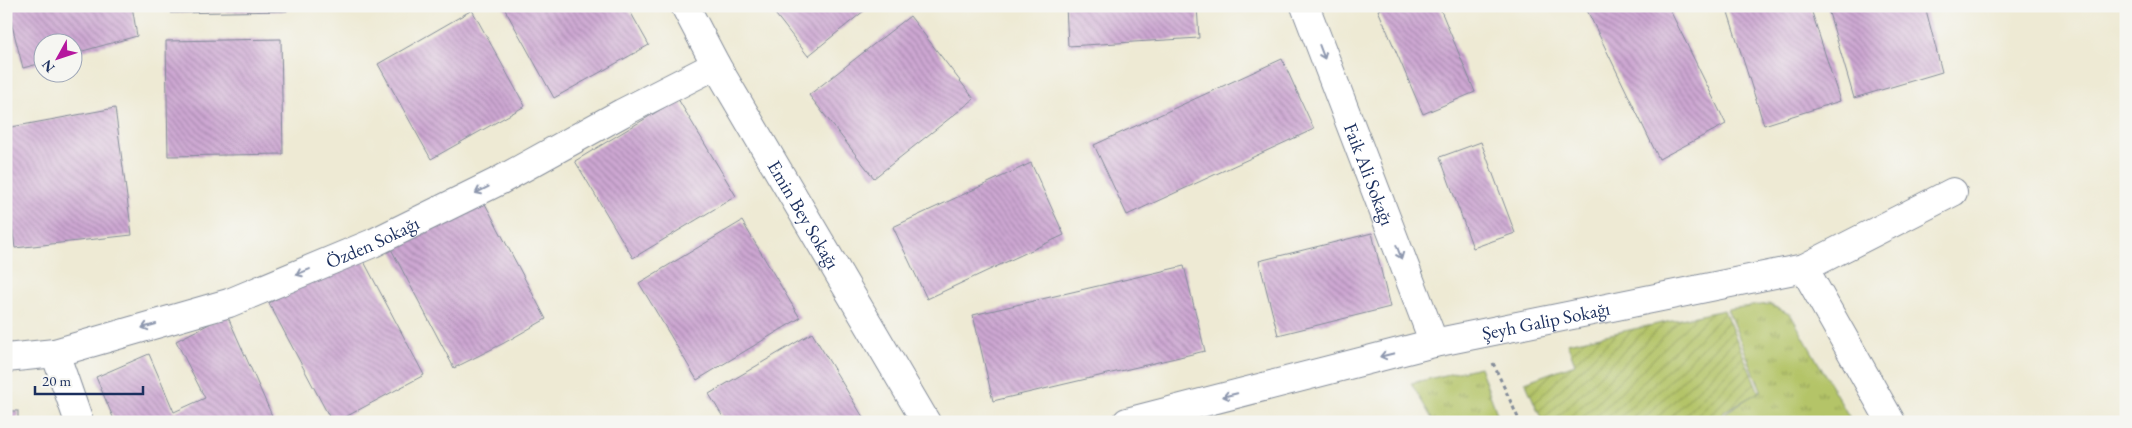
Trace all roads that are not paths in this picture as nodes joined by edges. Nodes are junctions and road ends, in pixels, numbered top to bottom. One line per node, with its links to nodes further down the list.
1 (685, 6): 3 (street, Emin Bey Sokağı)
2 (1304, 6): 6 (street, Faik Ali Sokağı, one-way to 6)
3 (716, 65): 7 (street, Özden Sokağı, one-way to 7); 10 (street, Emin Bey Sokağı)
4 (1952, 192): 5 (street, Şeyh Galip Sokağı)
5 (1804, 268): 6 (street, Şeyh Galip Sokağı); 12 (street)
6 (1434, 343): 11 (street, Şeyh Galip Sokağı, one-way to 11)
7 (55, 353): 8 (street, Özden Sokağı); 9 (street)
8 (6, 358)
9 (80, 422)
10 (926, 422)
11 (1127, 422)
12 (1891, 422)

